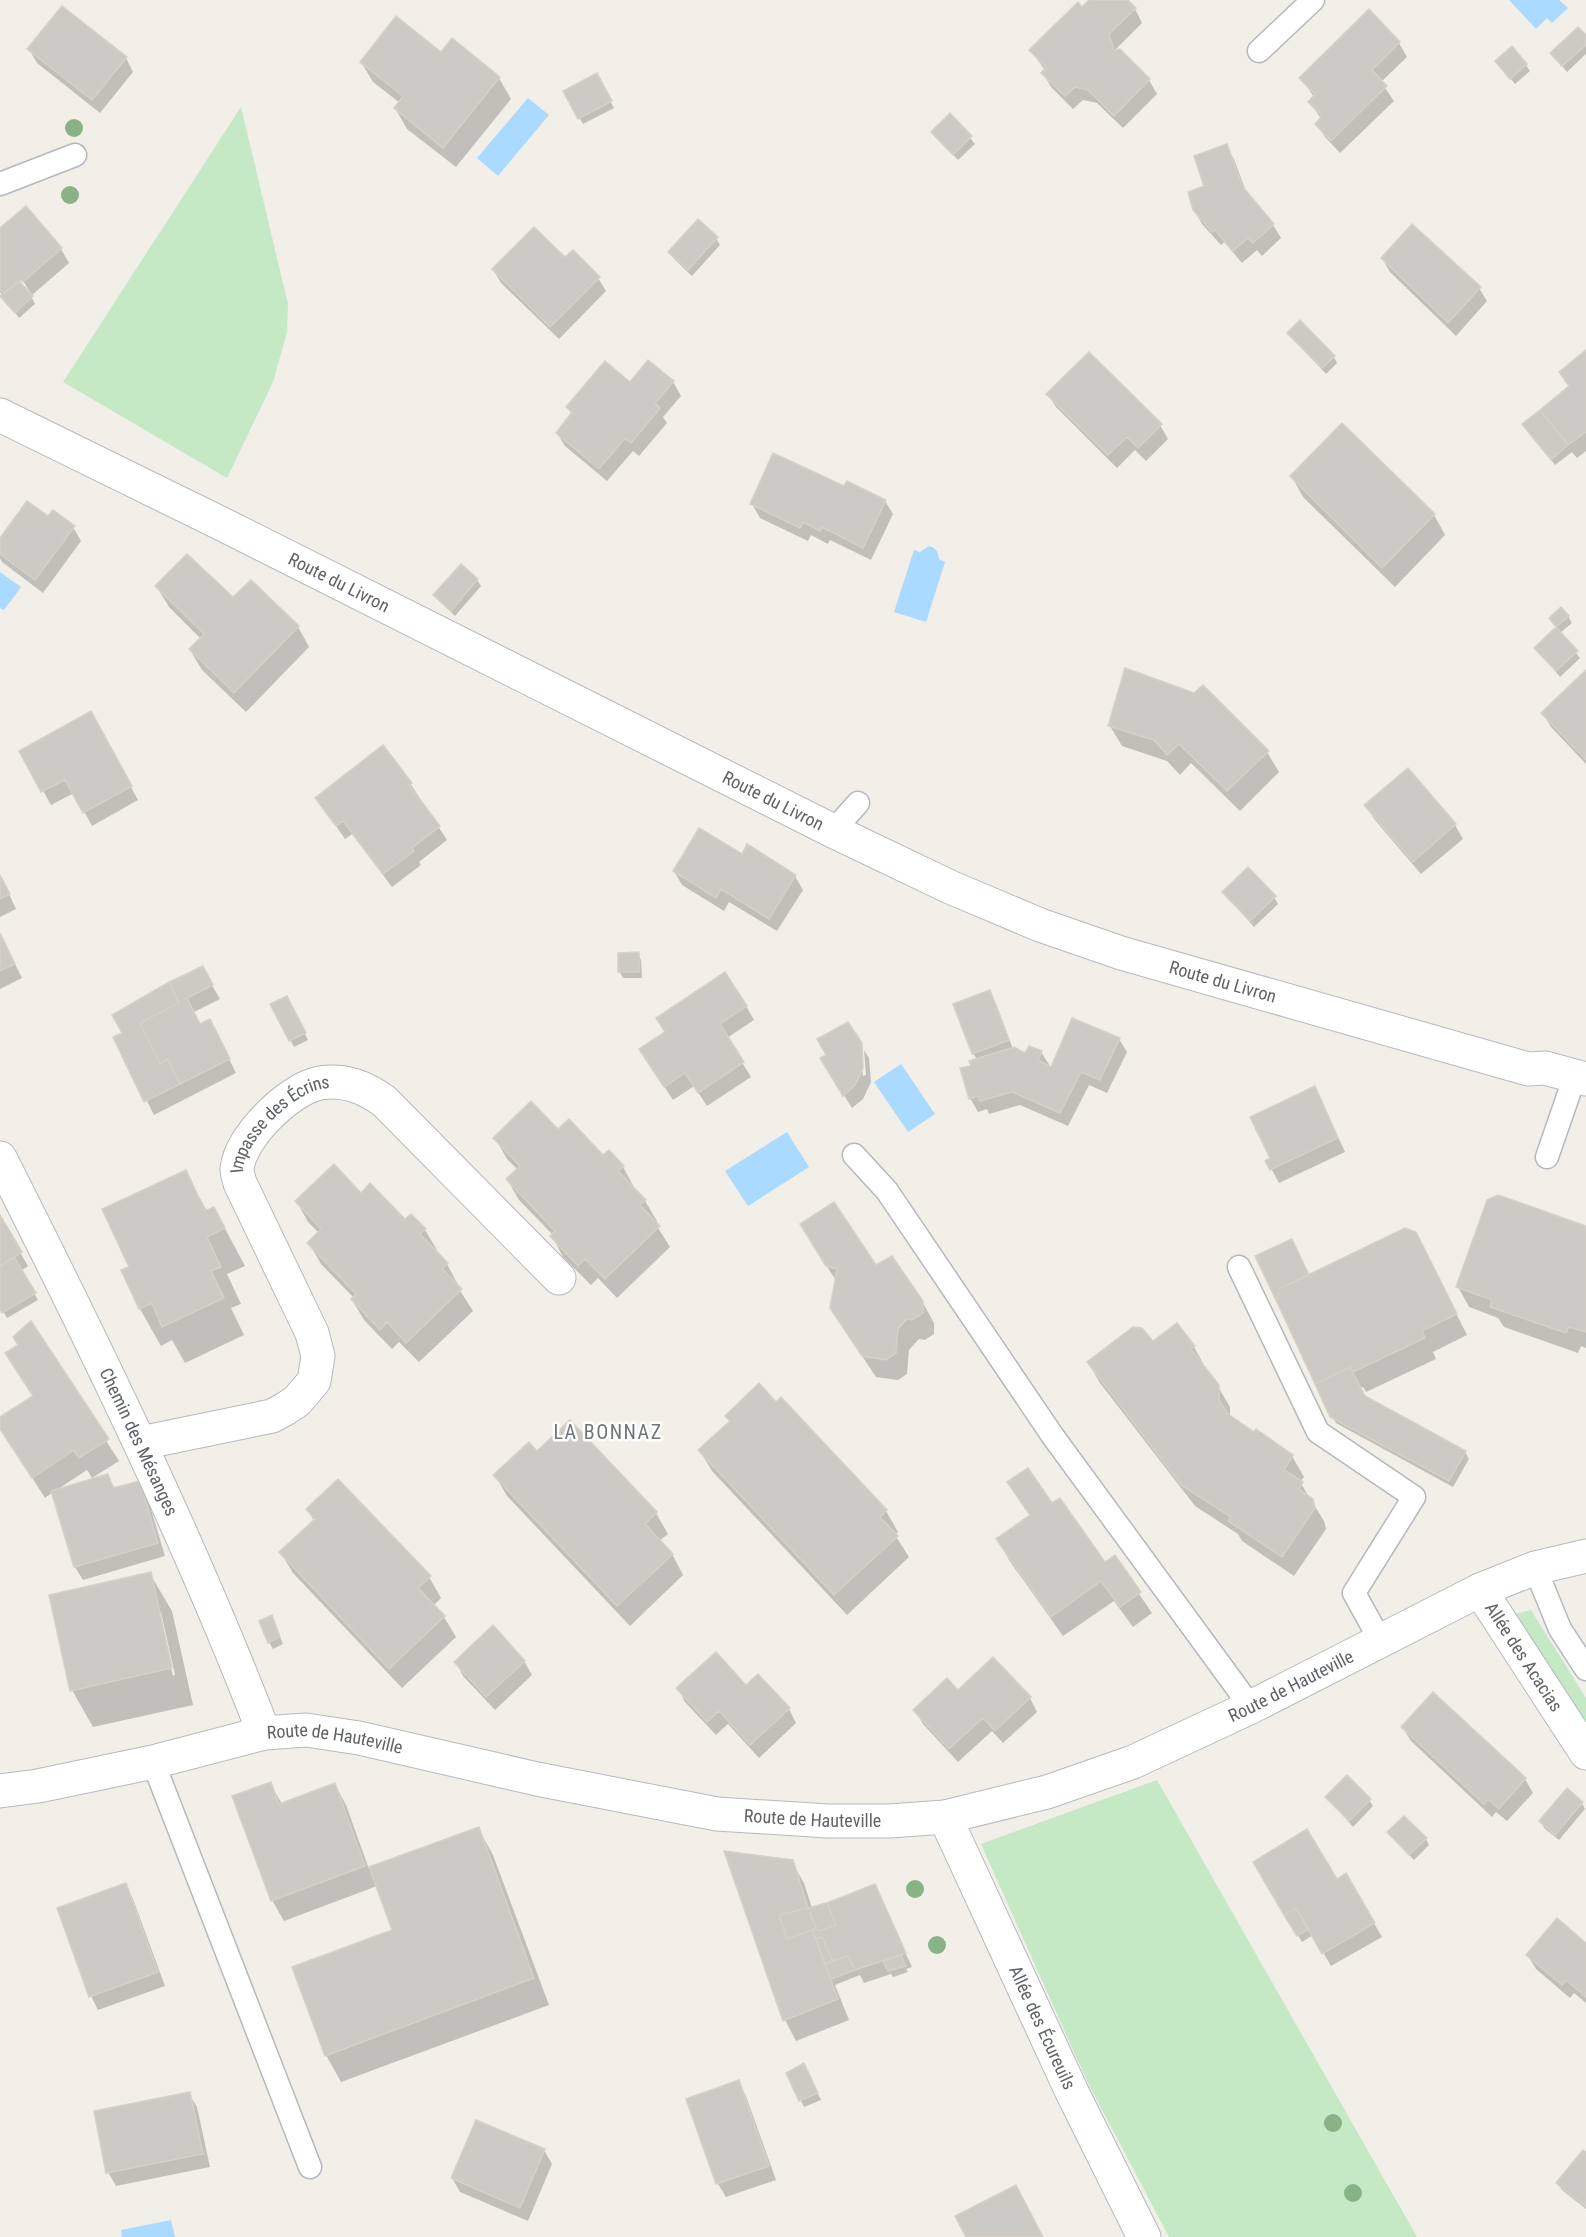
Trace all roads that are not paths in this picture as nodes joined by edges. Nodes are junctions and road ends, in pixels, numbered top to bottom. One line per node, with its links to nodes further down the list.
1 (1313, 0): 2 (lane)
2 (1259, 51)
3 (75, 155): 4 (lane)
4 (0, 184)
5 (0, 415): 7 (street, Route du Livron)
6 (858, 803): 7 (lane)
7 (833, 831): 8 (street, Route du Livron)
8 (1580, 1078): 10 (lane)
9 (854, 1155): 20 (lane)
10 (1547, 1156)
11 (0, 1158): 14 (street, Chemin des Mésanges)
12 (1239, 1267): 18 (lane)
13 (560, 1278): 14 (street, Impasse des Écrins)
14 (141, 1443): 21 (street, Chemin des Mésanges)
15 (1586, 1556): 16 (street, Route de Hauteville)
16 (1535, 1568): 17 (street, Route de Hauteville); 19 (lane)
17 (1480, 1590): 18 (street, Route de Hauteville); 22 (street, Allée des Acacias)
18 (1380, 1640): 20 (street, Route de Hauteville)
19 (1586, 1669)
20 (1251, 1707): 25 (street, Route de Hauteville)
21 (264, 1733): 23 (street, Route de Hauteville); 25 (street, Route de Hauteville)
22 (1586, 1753)
23 (153, 1762): 24 (street, Route de Hauteville); 26 (lane)
24 (0, 1791)
25 (945, 1817): 27 (street, Allée des Écureuils)
26 (310, 2167)
27 (1144, 2237)

